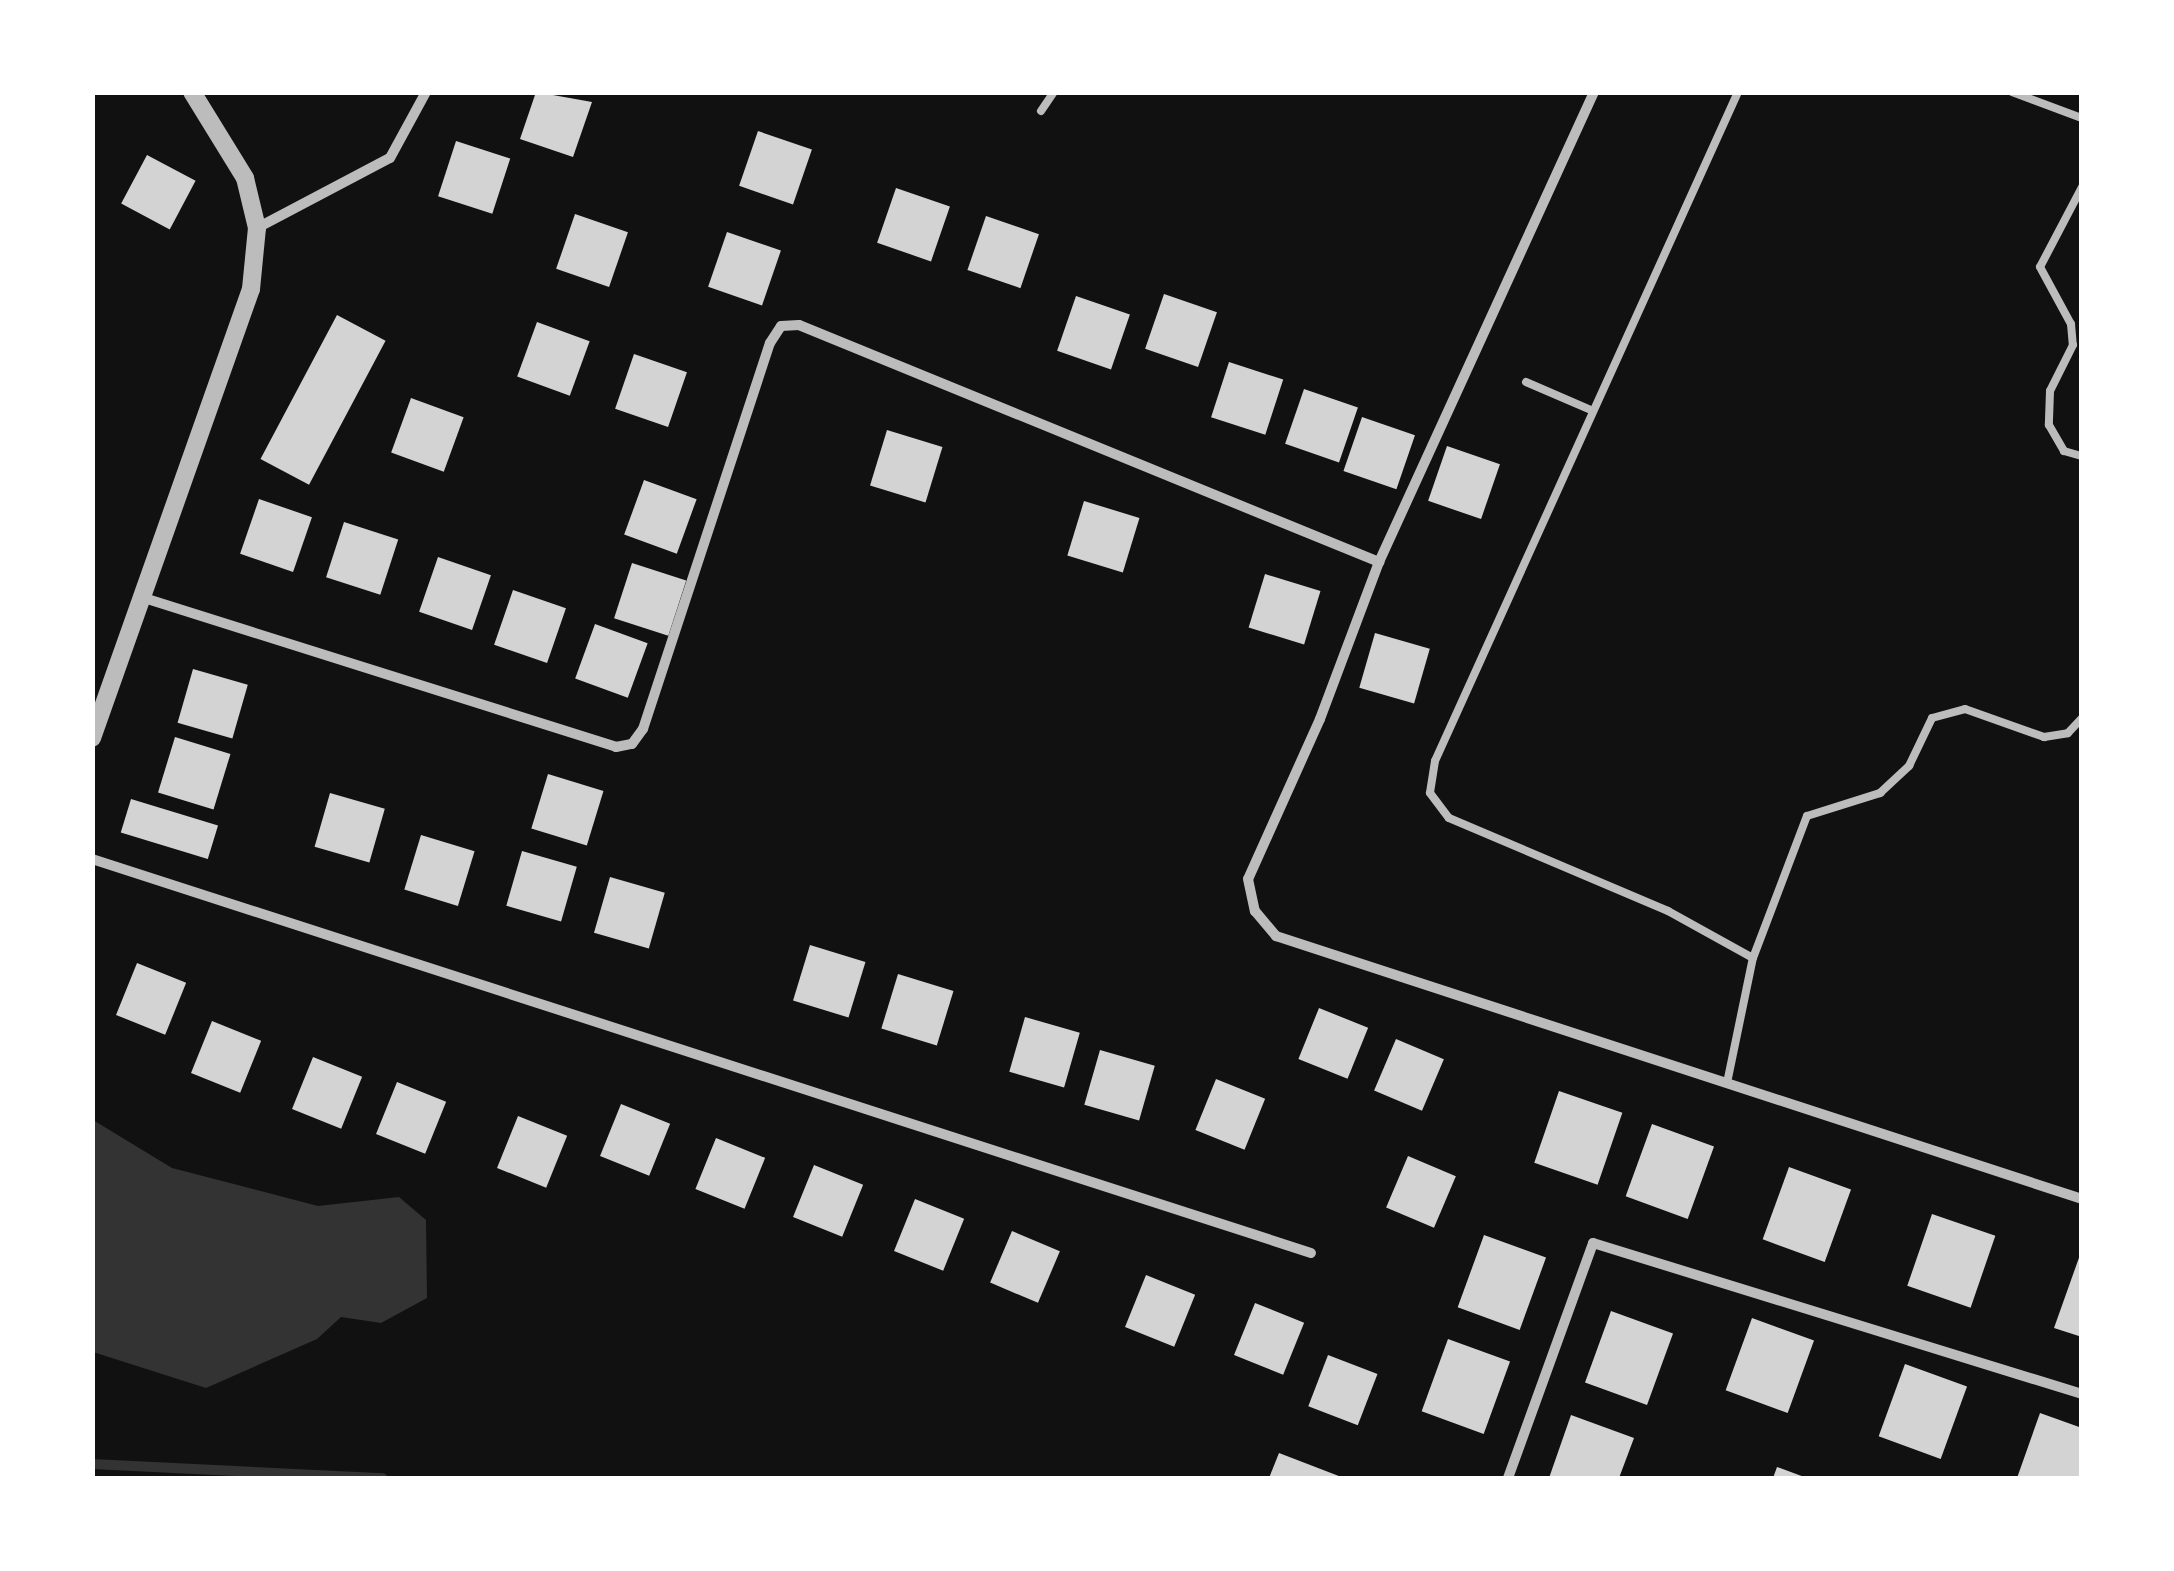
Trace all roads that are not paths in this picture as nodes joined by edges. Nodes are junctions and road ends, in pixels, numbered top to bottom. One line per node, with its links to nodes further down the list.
1 (192, 92): 10 (street)
2 (426, 92): 10 (street)
3 (1054, 92): 7 (lane)
4 (1594, 92): 14 (street)
5 (1738, 92): 12 (lane)
6 (2012, 92): 8 (lane)
7 (1041, 111)
8 (2082, 118)
9 (2082, 186): 13 (lane)
10 (256, 228): 15 (street)
11 (1526, 382): 12 (lane)
12 (1591, 410): 19 (lane)
13 (2082, 456)
14 (1379, 562): 15 (street); 20 (street)
15 (138, 596): 17 (street)
16 (2082, 718): 19 (lane)
17 (92, 738)
18 (92, 858): 22 (street)
19 (1753, 958): 20 (lane)
20 (1727, 1083): 21 (street)
21 (2082, 1199)
22 (1311, 1253)
23 (2082, 1394): 24 (street)
24 (1508, 1478)

